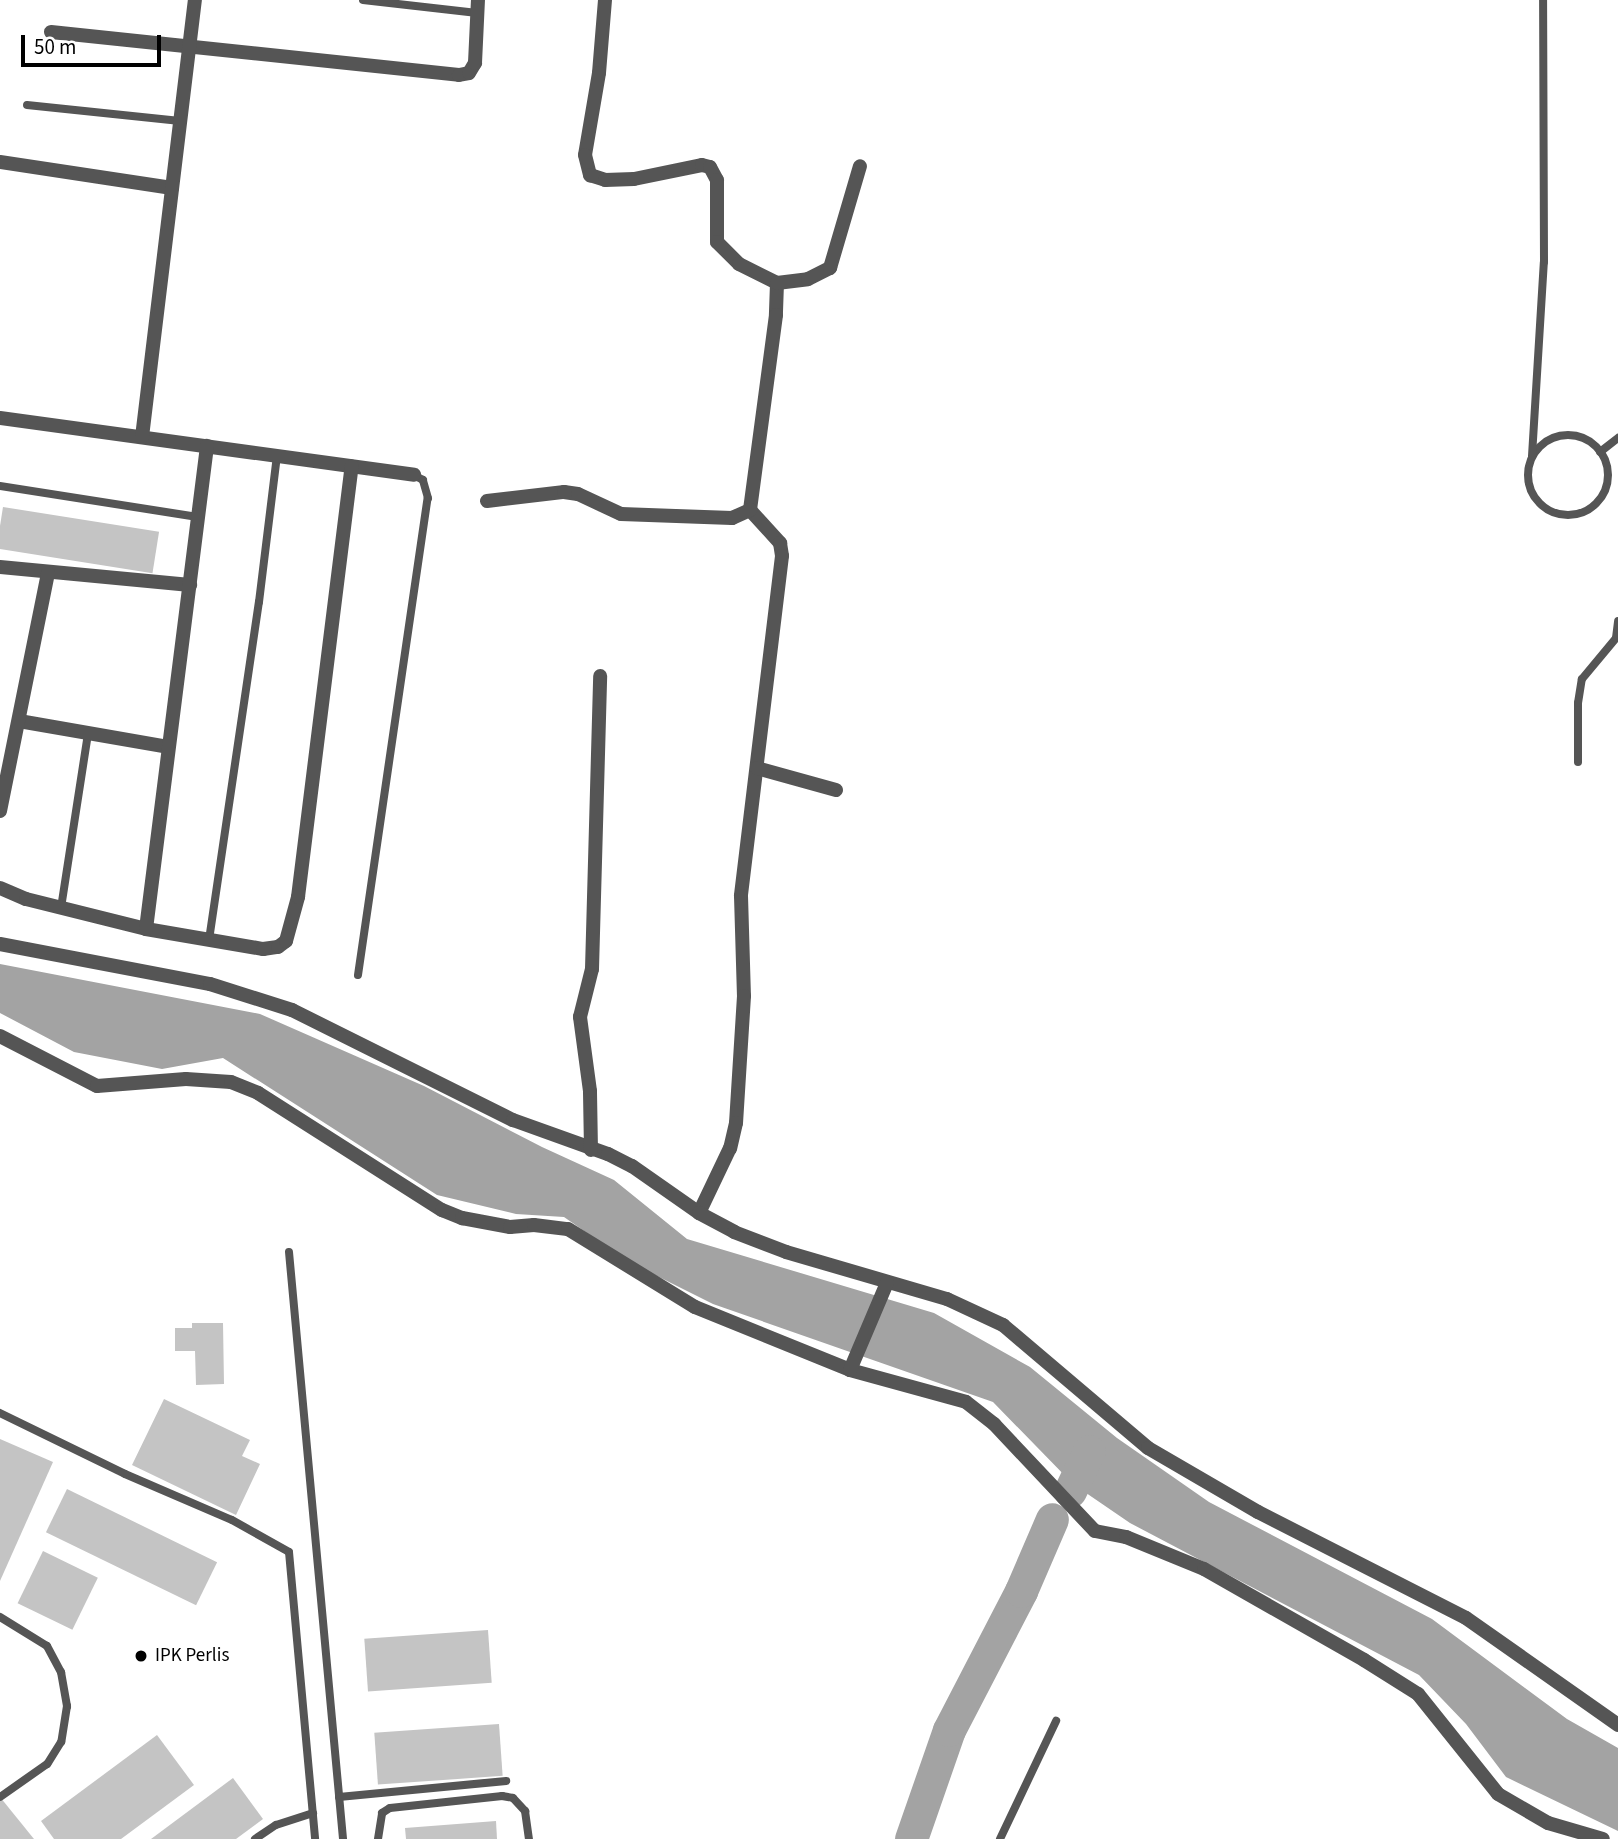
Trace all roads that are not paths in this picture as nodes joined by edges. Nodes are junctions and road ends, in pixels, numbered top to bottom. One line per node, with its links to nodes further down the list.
1 (195, 0): 7 (street)
2 (363, 0): 5 (lane)
3 (606, 0): 13 (street)
4 (1542, 0): 20 (lane)
5 (478, 6): 7 (street)
6 (51, 33): 7 (street)
7 (189, 46): 9 (street)
8 (27, 105): 9 (lane)
9 (180, 121): 12 (street)
10 (0, 162): 12 (street)
11 (860, 166): 13 (street)
12 (172, 188): 15 (street)
13 (777, 283): 25 (street)
14 (0, 418): 15 (street)
15 (142, 438): 17 (street)
16 (1618, 438): 18 (lane)
17 (207, 446): 19 (street); 26 (street)
18 (1600, 452): 20 (lane); 20 (lane)
19 (277, 456): 21 (street); 42 (lane)
20 (1532, 456)
21 (352, 466): 22 (street); 42 (street)
22 (414, 475): 44 (lane)
23 (0, 486): 26 (lane)
24 (486, 501): 25 (street)
25 (750, 510): 36 (street)
26 (198, 517): 29 (street)
27 (0, 567): 28 (street)
28 (48, 573): 29 (street); 32 (street)
29 (190, 585): 34 (street)
30 (1618, 621): 35 (lane)
31 (600, 676): 46 (street)
32 (19, 721): 33 (street); 38 (street)
33 (88, 733): 34 (street); 40 (lane)
34 (168, 747): 41 (street)
35 (1578, 762)
36 (757, 768): 37 (street); 47 (street)
37 (836, 790)
38 (0, 811)
39 (0, 888): 40 (street)
40 (61, 908): 41 (street)
41 (146, 929): 42 (street)
42 (209, 940)
43 (0, 944): 46 (street)
44 (358, 975)
45 (0, 1036): 50 (street)
46 (591, 1150): 47 (street)
47 (699, 1213): 49 (street)
48 (289, 1252): 57 (lane)
49 (884, 1289): 50 (street); 54 (street)
50 (852, 1364): 65 (street)
51 (0, 1413): 58 (lane)
52 (0, 1617): 56 (lane)
53 (1056, 1721): 64 (lane)
54 (1618, 1725)
55 (506, 1782): 57 (lane)
56 (0, 1797)
57 (340, 1797): 61 (lane)
58 (313, 1813): 59 (lane); 60 (lane)
59 (255, 1839)
60 (315, 1839)
61 (343, 1839)
62 (378, 1839): 63 (lane)
63 (529, 1839)
64 (1000, 1839)
65 (1603, 1839)

